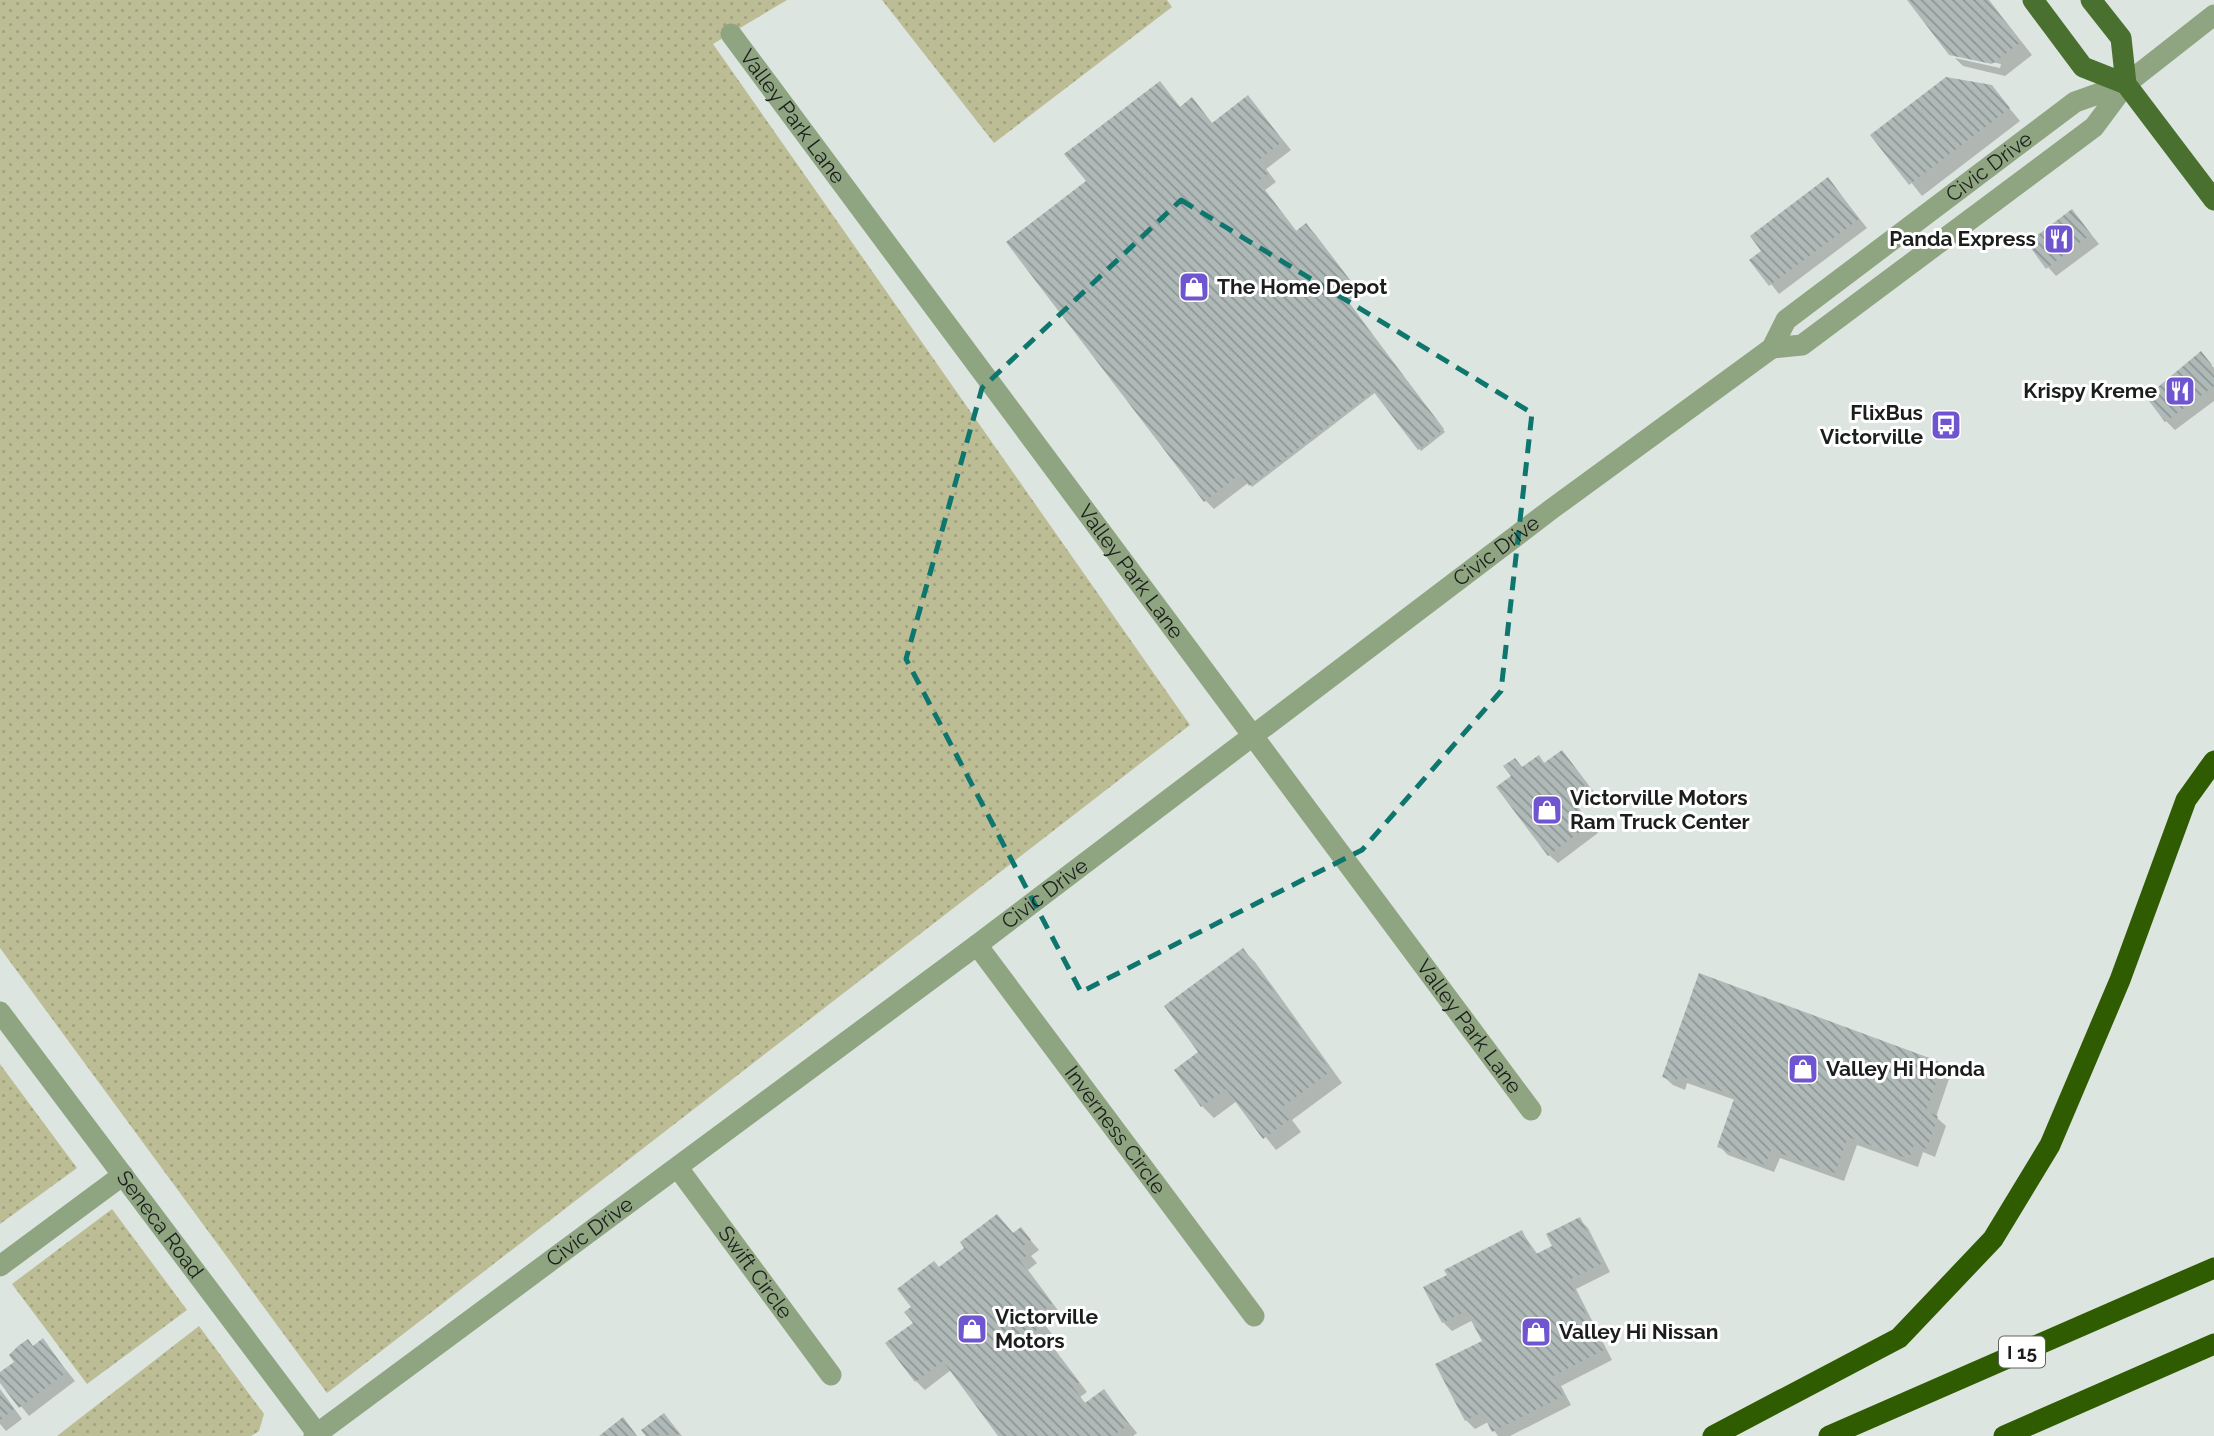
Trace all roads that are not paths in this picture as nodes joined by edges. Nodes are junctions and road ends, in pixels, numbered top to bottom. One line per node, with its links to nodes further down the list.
1 (2033, 0): 5 (main road)
2 (2091, 0): 5 (main road)
3 (2214, 15): 5 (street, Civic Drive)
4 (731, 34): 8 (street, Valley Park Lane)
5 (2126, 85): 6 (main road); 7 (street, Civic Drive); 7 (street, Civic Drive)
6 (2214, 200)
7 (1772, 348): 8 (street, Civic Drive)
8 (1252, 735): 10 (street, Civic Drive); 12 (street, Valley Park Lane)
9 (2214, 761): 21 (highway)
10 (977, 944): 13 (street, Civic Drive); 17 (street, Inverness Circle)
11 (0, 1012): 14 (street, Seneca Road)
12 (1531, 1110)
13 (678, 1168): 19 (street, Swift Circle); 20 (street, Civic Drive)
14 (123, 1175): 15 (street); 20 (street, Seneca Road)
15 (0, 1266)
16 (2214, 1268): 22 (highway, I 15)
17 (1254, 1317)
18 (2214, 1344): 23 (highway)
19 (831, 1375)
20 (317, 1435)
21 (1713, 1436)
22 (1829, 1436)
23 (2004, 1436)

